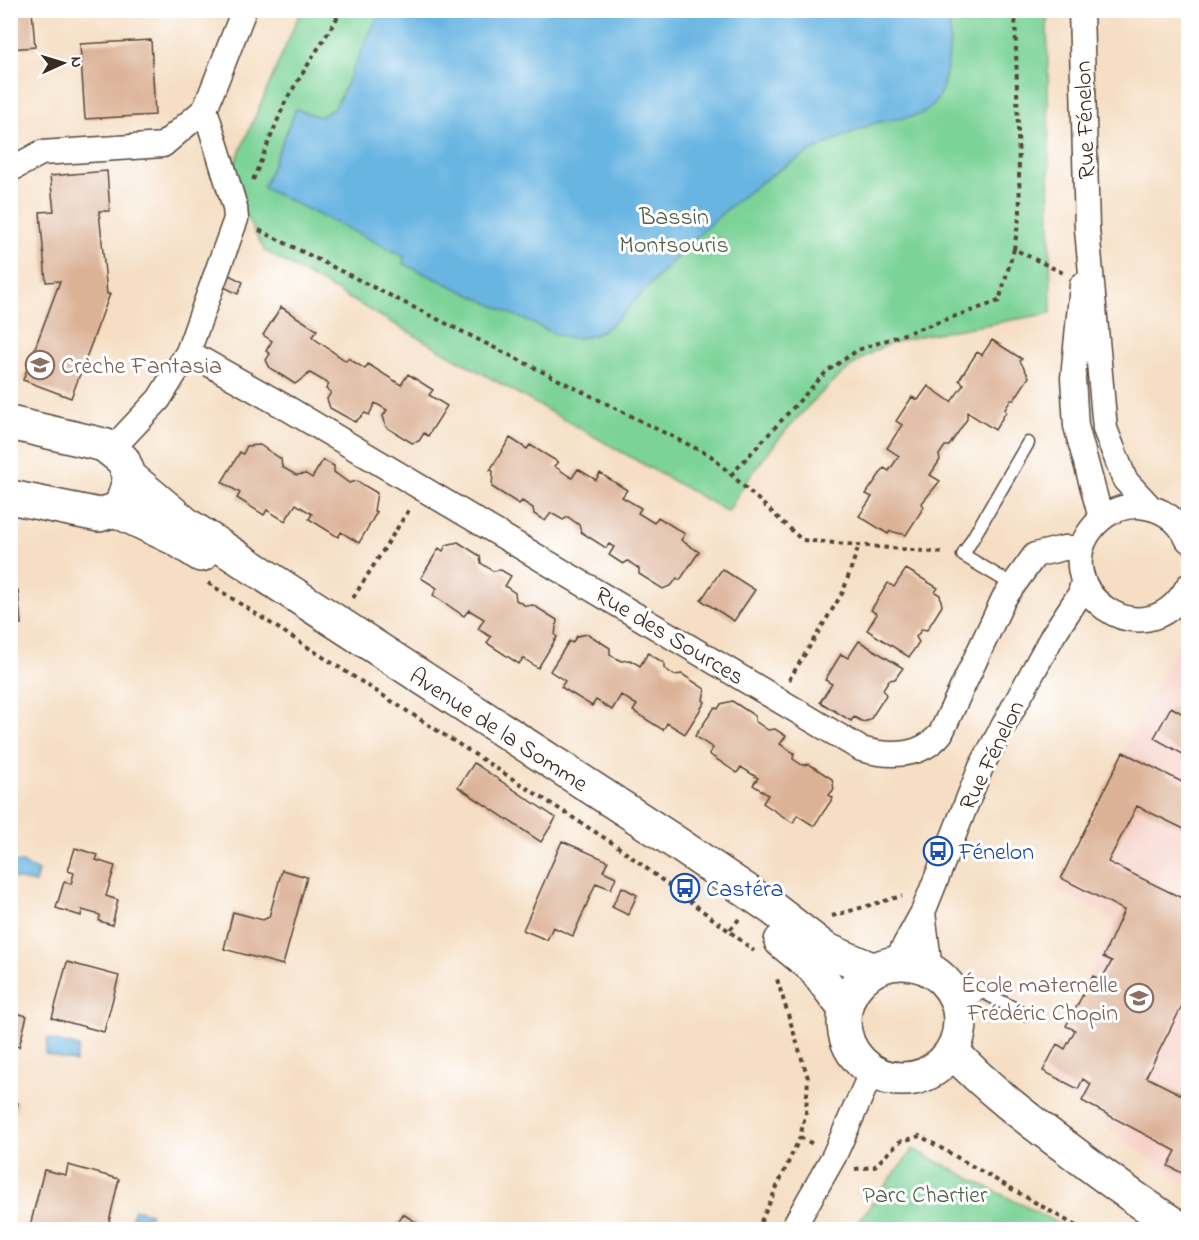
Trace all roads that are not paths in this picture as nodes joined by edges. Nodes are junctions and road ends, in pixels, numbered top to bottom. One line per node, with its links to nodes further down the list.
1 (244, 10): 3 (street)
2 (1081, 10): 5 (street, Rue Fénelon)
3 (205, 109): 4 (street); 6 (street)
4 (10, 170)
5 (1087, 229): 12 (street, Rue Fénelon); 14 (street, Rue Fénelon)
6 (188, 352): 9 (street); 18 (street, Rue des Sources)
7 (10, 423): 9 (street)
8 (1028, 443): 18 (lane)
9 (111, 450): 10 (street, Avenue de la Somme)
10 (130, 477): 13 (street); 23 (street, Avenue de la Somme)
11 (10, 497): 13 (street)
12 (1150, 507): 14 (street); 15 (street, Rue Fénelon)
13 (115, 510): 26 (street, Avenue de la Somme)
14 (1101, 518): 16 (street)
15 (1187, 534)
16 (1081, 548): 17 (street); 18 (street, Rue des Sources)
17 (1083, 582): 20 (street); 21 (street, Rue Fénelon)
18 (1013, 585)
19 (1188, 586): 20 (street)
20 (1101, 608): 21 (street)
21 (1053, 635): 22 (street, Rue Fénelon)
22 (923, 912): 23 (street, Rue Fénelon); 24 (street, Rue Fénelon)
23 (884, 967): 24 (street); 26 (street)
24 (930, 970): 25 (street)
25 (958, 1006): 27 (lane); 28 (street)
26 (845, 1009): 29 (street)
27 (1025, 1014)
28 (952, 1051): 29 (street); 31 (street)
29 (872, 1071): 30 (street)
30 (792, 1230)
31 (1183, 1230)

